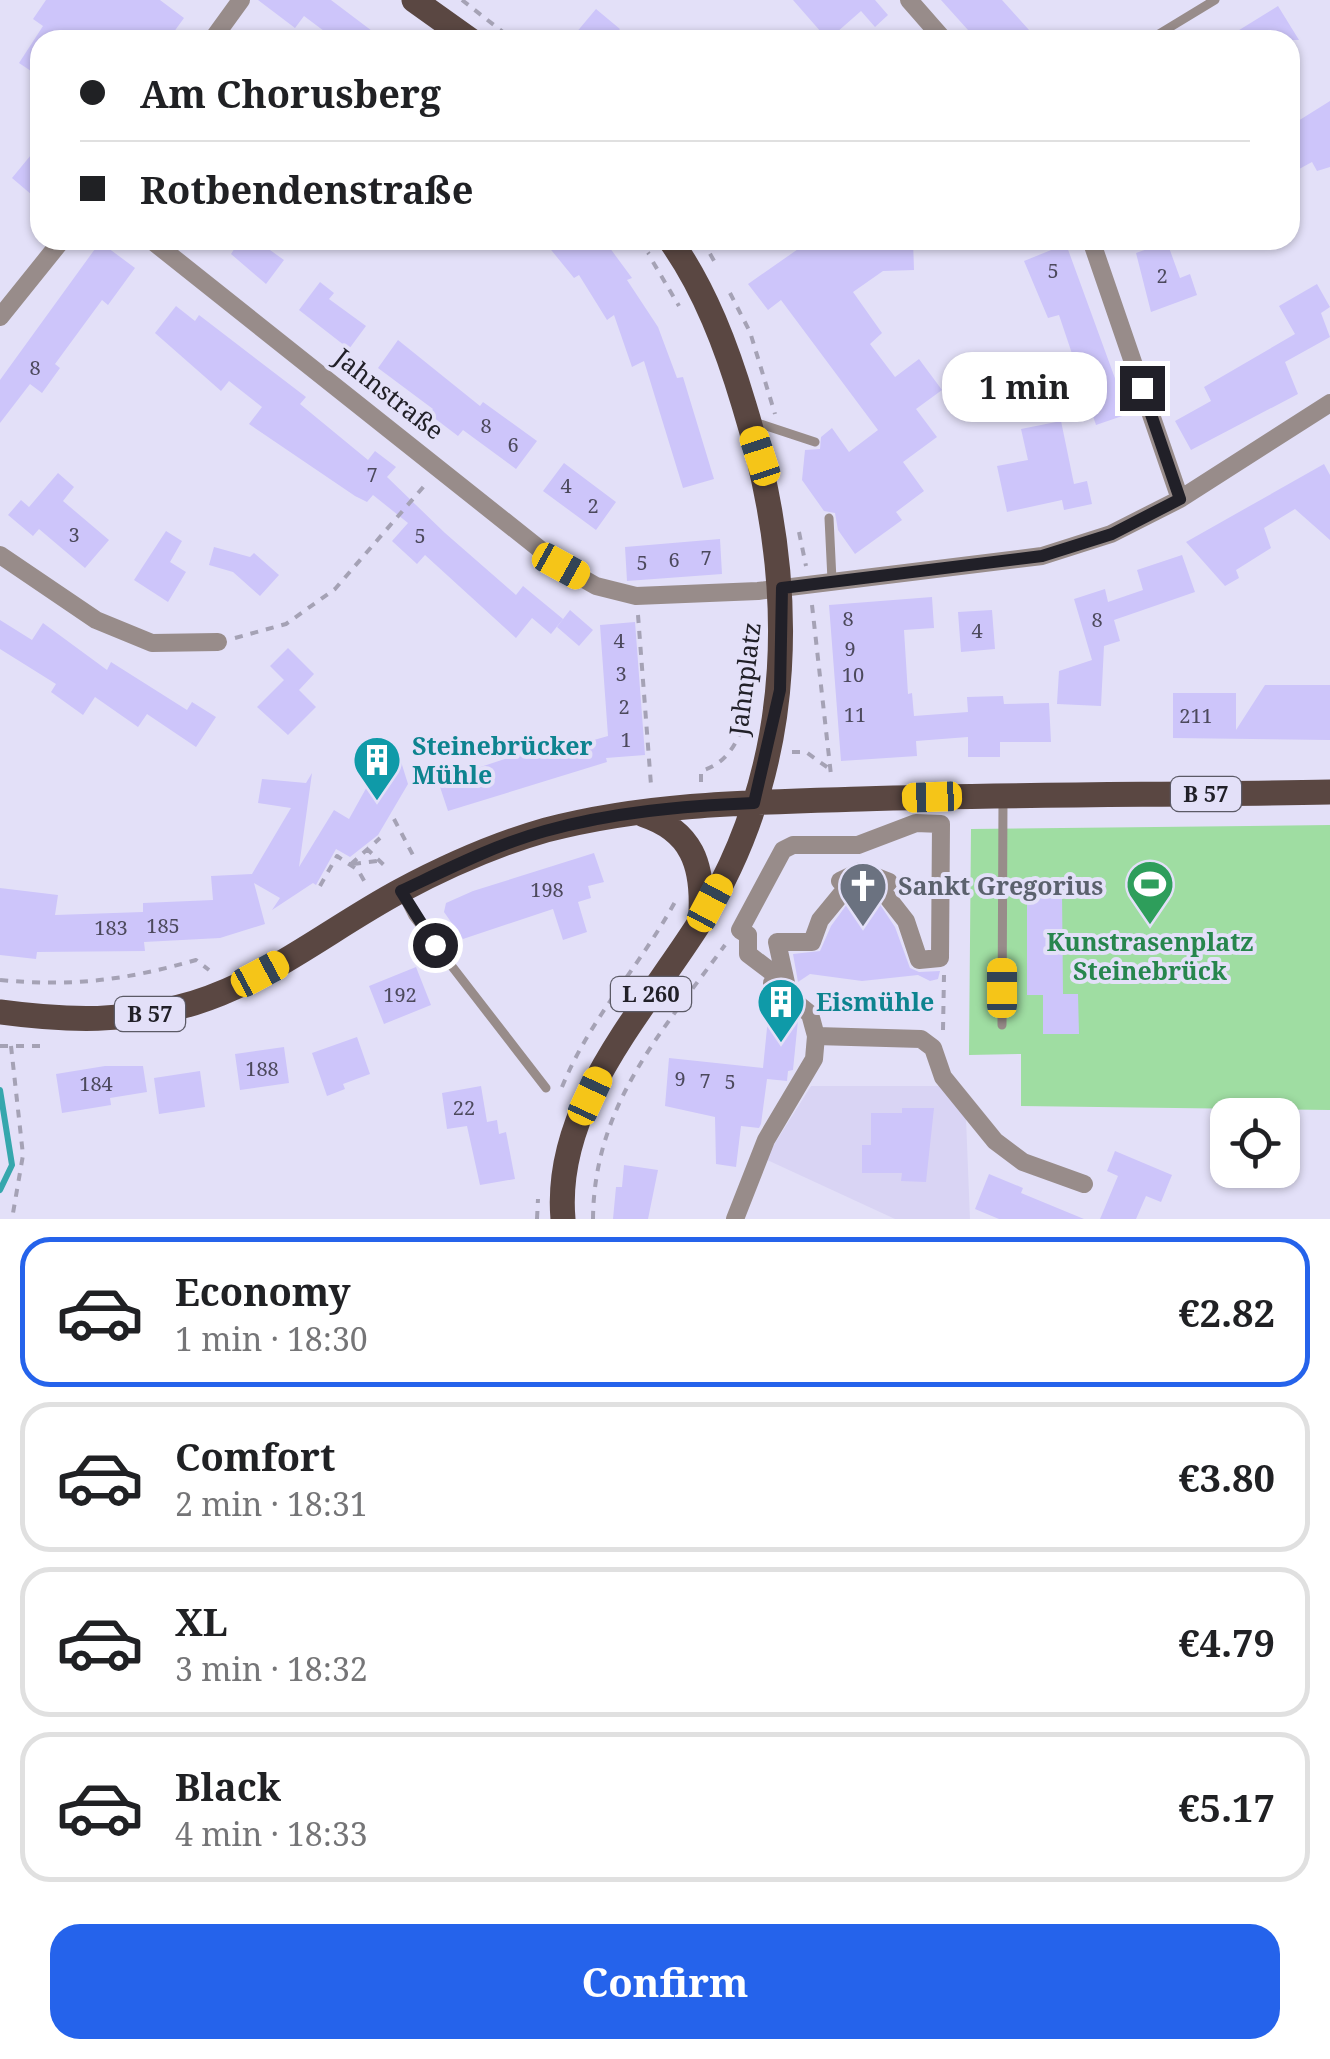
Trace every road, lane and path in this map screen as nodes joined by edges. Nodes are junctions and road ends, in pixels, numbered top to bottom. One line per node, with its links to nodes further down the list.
1 (241, 0): 6 (street)
2 (414, 0): 7 (main road)
3 (462, 0): 8 (path)
4 (909, 0): 9 (street)
5 (1215, 0): 10 (lane)
6 (219, 30)
7 (456, 30)
8 (500, 30)
9 (935, 30)
10 (1166, 30)
11 (54, 250): 16 (street)
12 (164, 250): 26 (street, Jahnstraße)
13 (644, 250): 17 (path)
14 (676, 250): 19 (main road, L 260)
15 (1094, 250): 21 (street)
16 (0, 317)
17 (686, 319)
18 (1330, 403): 21 (street)
19 (749, 421): 20 (lane); 27 (main road, L 260)
20 (815, 442)
21 (1180, 499): 25 (street)
22 (412, 500): 29 (path)
23 (829, 518): 25 (lane)
24 (0, 555): 29 (street)
25 (832, 580): 27 (street)
26 (596, 586): 28 (street, Jahnplatz)
27 (782, 588): 28 (street, Jahnplatz); 36 (main road, Jahnplatz / L 260)
28 (636, 596): 37 (path)
29 (218, 642)
30 (754, 644): 33 (path)
31 (806, 752): 32 (path)
32 (832, 770)
33 (701, 772)
34 (1330, 792): 35 (main road, B 57)
35 (1003, 797): 36 (main road, B 57); 53 (lane)
36 (754, 803): 37 (main road, B 57); 46 (main road, L 260)
37 (644, 811): 45 (main road, B 57); 46 (main road)
38 (392, 818): 40 (path)
39 (380, 838): 41 (path)
40 (407, 839)
41 (366, 848): 42 (path); 42 (path)
42 (351, 864): 43 (path); 44 (path)
43 (358, 870)
44 (320, 886)
45 (401, 891): 51 (main road, B 57); 57 (lane)
46 (701, 920): 60 (main road, L 260)
47 (730, 937): 61 (path)
48 (940, 953): 48 (street); 56 (path)
49 (752, 967): 54 (street)
50 (0, 980): 51 (path)
51 (233, 988): 52 (main road, B 57)
52 (0, 1012)
53 (1002, 1025)
54 (816, 1036): 56 (street); 62 (street)
55 (0, 1046): 59 (path)
56 (934, 1048): 58 (street)
57 (546, 1088)
58 (1084, 1184)
59 (12, 1219)
60 (564, 1219)
61 (593, 1219)
62 (735, 1219)

